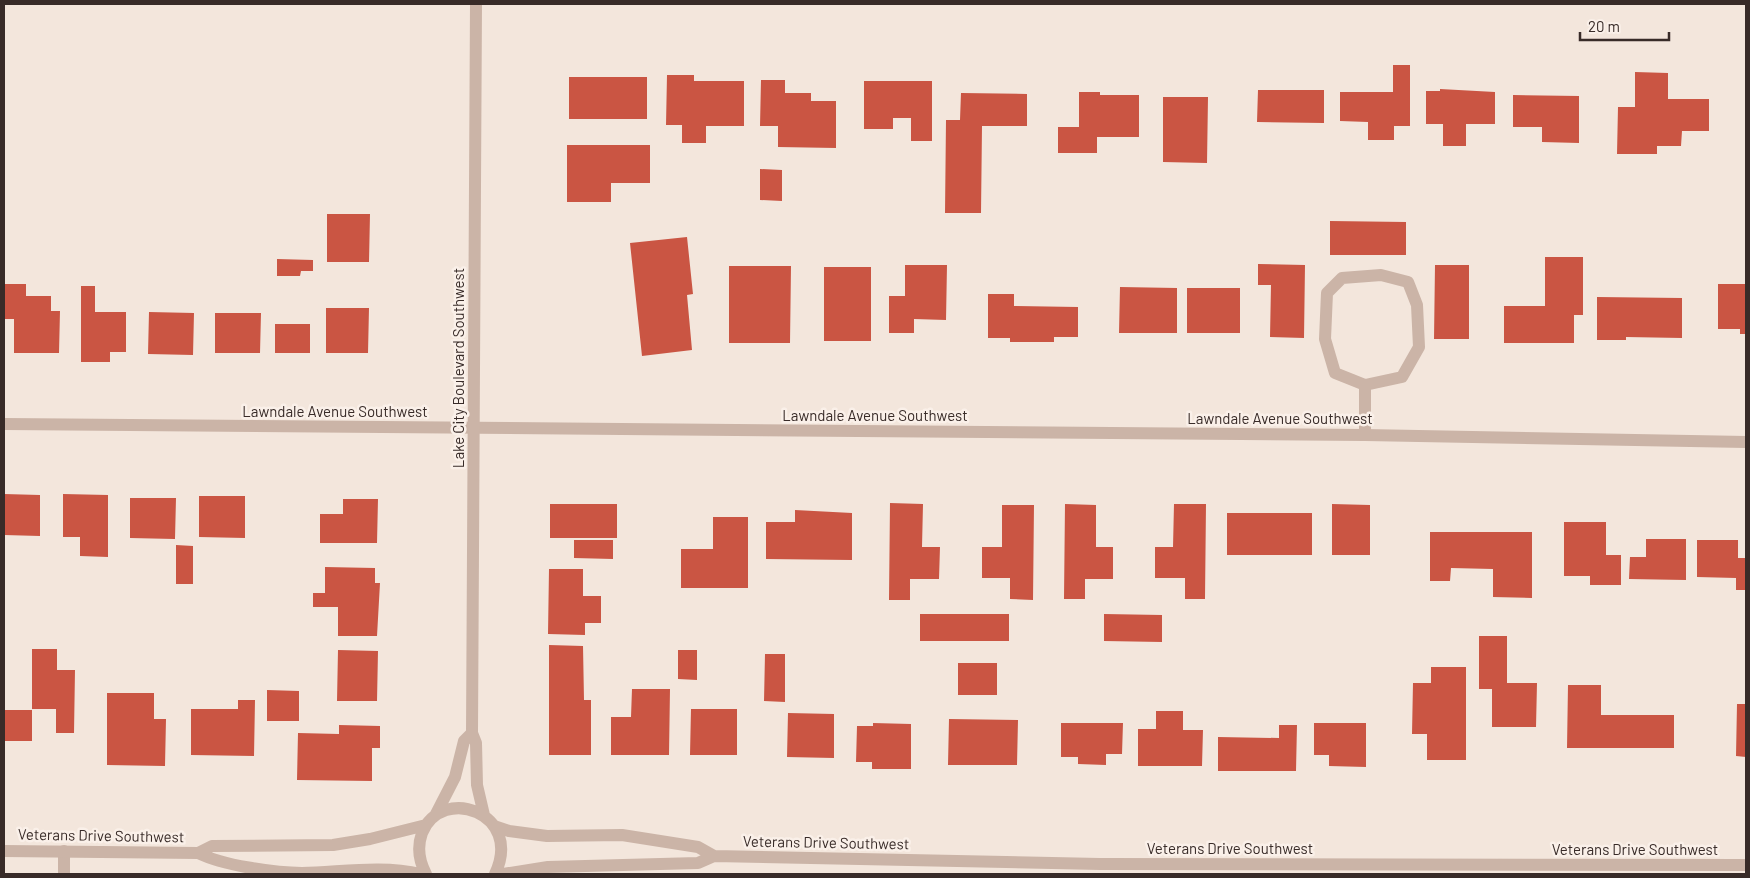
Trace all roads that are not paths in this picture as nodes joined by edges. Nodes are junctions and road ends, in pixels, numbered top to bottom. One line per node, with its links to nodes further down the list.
1 (476, 4): 4 (street, Lake City Boulevard Southwest)
2 (1365, 385): 2 (street); 5 (street)
3 (4, 424): 4 (street, Lawndale Avenue Southwest)
4 (474, 428): 5 (street, Lawndale Avenue Southwest); 7 (street, Lake City Boulevard Southwest)
5 (1365, 435): 6 (street, Lawndale Avenue Southwest)
6 (1746, 442)
7 (472, 733): 8 (street, Lake City Boulevard Southwest); 9 (street, Lake City Boulevard Southwest)
8 (436, 814): 9 (street); 10 (street, Lake City Boulevard Southwest)
9 (484, 815): 11 (street)
10 (426, 825): 14 (street, Veterans Drive Southwest); 21 (street)
11 (494, 826): 15 (street, Veterans Drive Southwest); 22 (street)
12 (4, 851): 13 (street, Veterans Drive Southwest)
13 (64, 851): 14 (street, Veterans Drive Southwest); 19 (street)
14 (198, 853): 20 (street, Veterans Drive Southwest)
15 (714, 856): 17 (street, Veterans Drive Southwest); 23 (street, Veterans Drive Southwest)
16 (1746, 865): 18 (street, Veterans Drive Southwest)
17 (1325, 869): 18 (street, Veterans Drive Southwest)
18 (1693, 870)
19 (64, 874)
20 (421, 874)
21 (426, 874)
22 (495, 874)
23 (503, 874)

